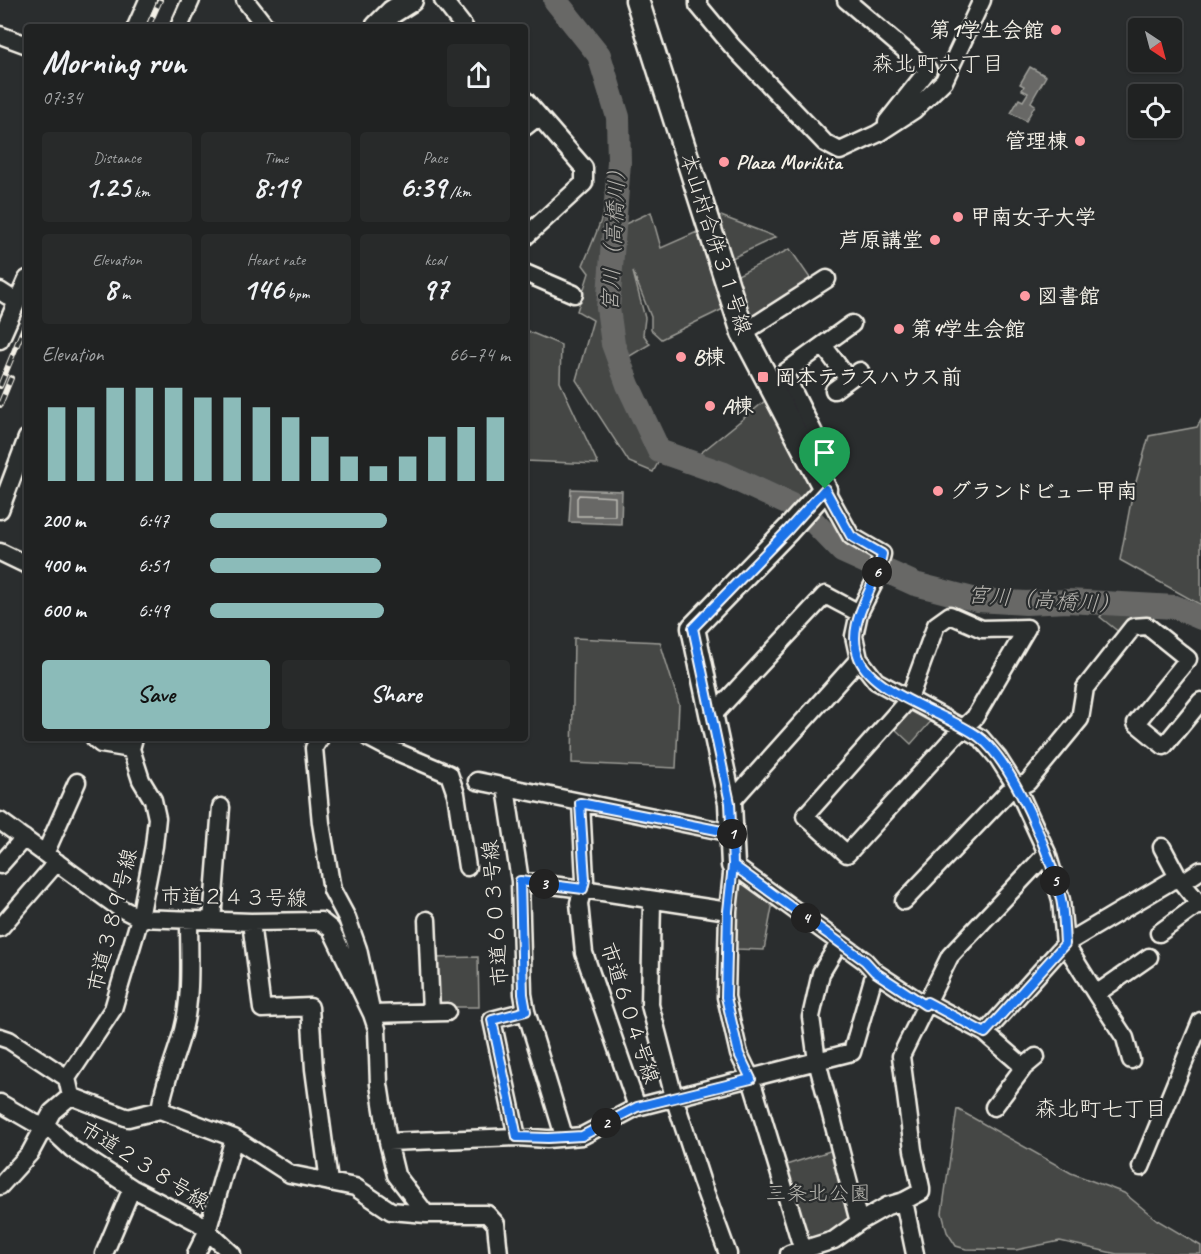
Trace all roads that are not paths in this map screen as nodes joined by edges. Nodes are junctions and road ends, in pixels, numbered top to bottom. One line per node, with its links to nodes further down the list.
1 (148, 0): 10 (street)
2 (191, 0): 11 (street)
3 (245, 0): 12 (street)
4 (411, 0): 13 (street)
5 (443, 0): 14 (street)
6 (637, 0): 29 (street, 本山村合併３１号線)
7 (698, 0): 20 (street)
8 (982, 0): 20 (street)
9 (852, 2): 20 (street)
10 (137, 24)
11 (179, 24)
12 (264, 24)
13 (380, 24)
14 (462, 24)
15 (0, 35): 16 (street)
16 (24, 44)
17 (528, 103): 18 (street)
18 (539, 116): 19 (street); 21 (street)
19 (528, 125)
20 (877, 134)
21 (528, 234)
22 (528, 274): 26 (street)
23 (827, 279): 29 (street)
24 (24, 286): 27 (street)
25 (0, 291): 27 (street)
26 (574, 294)
27 (17, 302): 30 (street)
28 (852, 324): 31 (street)
29 (743, 333): 34 (street, 本山村合併３１号線)
30 (0, 340)
31 (823, 345): 32 (street); 34 (street)
32 (834, 390)
33 (24, 446): 36 (street)
34 (808, 455): 35 (street, 本山村合併３１号線)
35 (822, 493): 39 (street, 本山村合併３１号線); 43 (street)
36 (0, 510)
37 (0, 552): 38 (street)
38 (24, 564)
39 (859, 613): 40 (street); 43 (street)
40 (859, 659): 41 (street); 54 (street)
41 (909, 699): 44 (street); 44 (street); 44 (street)
42 (1201, 701): 52 (street)
43 (713, 715): 54 (street)
44 (964, 728): 52 (street)
45 (97, 741): 48 (street)
46 (318, 741): 87 (street)
47 (376, 741): 64 (street)
48 (133, 743): 73 (street, 市道３８９号線)
49 (477, 781): 51 (street)
50 (77, 782): 61 (street)
51 (506, 788): 53 (street); 67 (street, 市道６０３号線)
52 (1017, 788): 60 (street); 70 (street)
53 (580, 803): 57 (street); 68 (street, 市道６０４号線)
54 (730, 803): 57 (street)
55 (221, 807): 76 (street)
56 (0, 821): 58 (street, 市道２４３号線)
57 (732, 833): 63 (street)
58 (24, 838): 61 (street, 市道２４３号線); 62 (street)
59 (1162, 847): 66 (street)
60 (1047, 853): 81 (street); 85 (street)
61 (51, 858): 73 (street, 市道２４３号線); 78 (street)
62 (0, 865)
63 (733, 865): 72 (street); 80 (street)
64 (467, 867)
65 (1201, 870): 66 (street)
66 (1181, 880): 71 (street); 81 (street)
67 (520, 881): 68 (street); 86 (street, 市道６０３号線)
68 (583, 889): 69 (street); 98 (street, 市道６０４号線)
69 (652, 900): 72 (street); 96 (street)
70 (904, 901)
71 (1200, 905): 79 (street)
72 (728, 911): 94 (street)
73 (140, 918): 74 (street, 市道２４３号線); 93 (street, 市道３８９号線)
74 (189, 920): 76 (street, 市道２４３号線); 100 (street)
75 (427, 920): 87 (street)
76 (212, 921): 77 (street, 市道２４３号線)
77 (251, 922): 87 (street, 市道２４３号線); 107 (street)
78 (0, 928)
79 (1159, 933)
80 (839, 943): 83 (street); 92 (street)
81 (1065, 944): 84 (street); 89 (street)
82 (1149, 957): 84 (street)
83 (875, 972): 85 (street); 92 (street)
84 (1096, 994): 91 (street)
85 (926, 1004): 89 (street); 110 (street)
86 (526, 1011): 102 (street, 市道６０３号線); 103 (street)
87 (372, 1014): 105 (street, 市道２４３号線)
88 (1201, 1021): 106 (street)
89 (985, 1033): 99 (street)
90 (0, 1037): 93 (street)
91 (1131, 1060)
92 (817, 1061): 94 (street); 112 (street)
93 (67, 1078): 95 (street)
94 (751, 1079): 96 (street); 114 (street)
95 (71, 1096): 100 (street); 101 (street)
96 (674, 1097): 98 (street); 119 (street)
97 (0, 1103): 101 (street, 市道２３８号線)
98 (637, 1107): 102 (street)
99 (994, 1107)
100 (160, 1110): 104 (street)
101 (45, 1124): 108 (street); 109 (street, 市道２３８号線)
102 (564, 1136): 103 (street)
103 (517, 1137): 105 (street)
104 (234, 1138): 107 (street); 113 (street)
105 (388, 1142): 111 (street, 市道２４３号線)
106 (1141, 1167)
107 (329, 1182): 111 (street)
108 (0, 1186)
109 (132, 1188): 113 (street, 市道２３８号線); 115 (street)
110 (904, 1201): 112 (street); 120 (street)
111 (426, 1214): 118 (street)
112 (859, 1222): 114 (street)
113 (207, 1232): 116 (street); 117 (street, 市道２３８号線)
114 (799, 1252)
115 (104, 1254)
116 (196, 1254)
117 (232, 1254)
118 (499, 1254)
119 (728, 1254)
120 (915, 1254)

